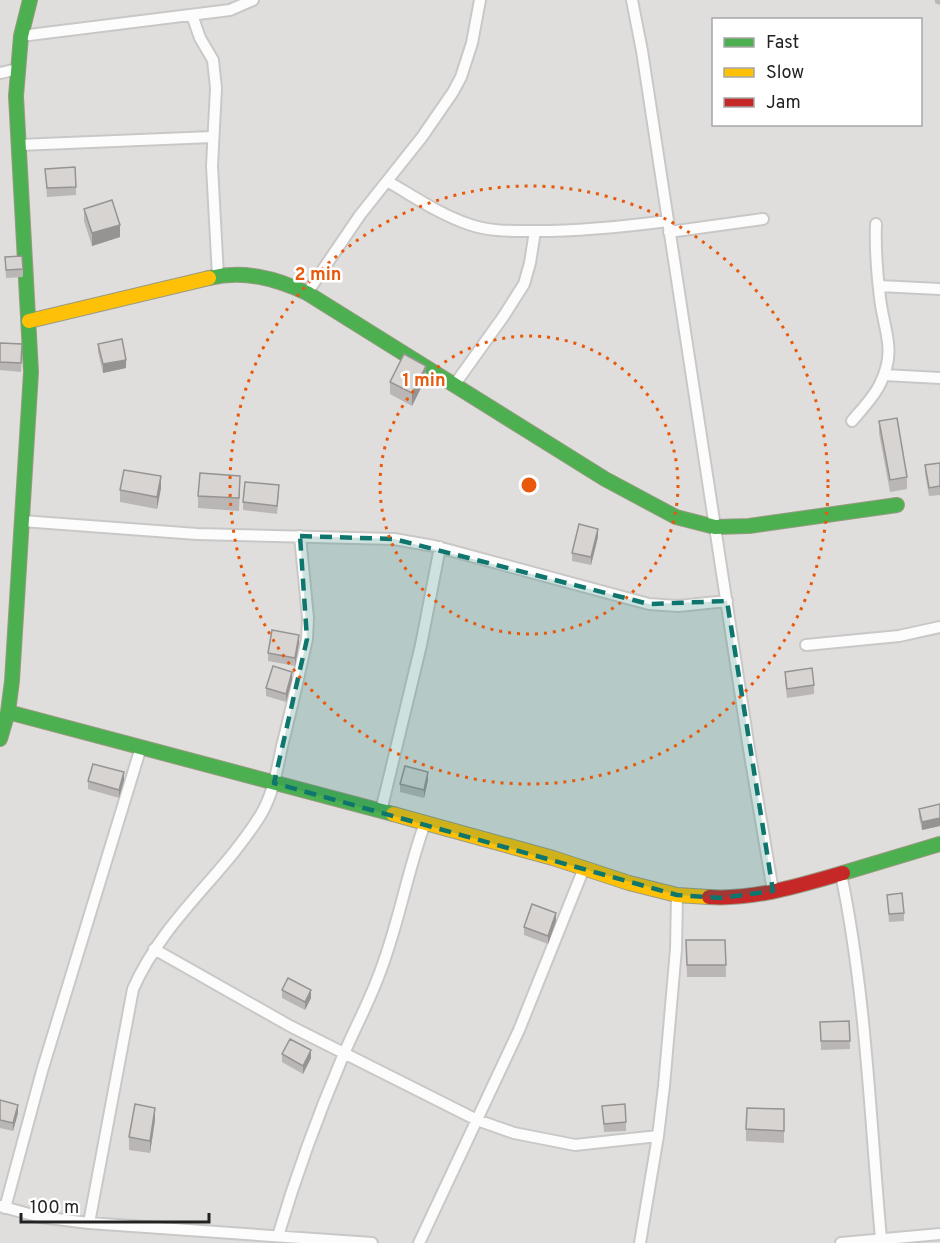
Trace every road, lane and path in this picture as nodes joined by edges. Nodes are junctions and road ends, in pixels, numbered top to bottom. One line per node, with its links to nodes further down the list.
1 (30, 0): 6 (street)
2 (253, 0): 5 (street)
3 (480, 0): 11 (street)
4 (632, 0): 14 (street)
5 (192, 15): 6 (street); 9 (street)
6 (21, 36): 7 (street)
7 (18, 69): 8 (street); 10 (street)
8 (0, 73)
9 (212, 136): 10 (street); 16 (street)
10 (19, 145): 20 (street)
11 (387, 181): 15 (street); 19 (street)
12 (763, 219): 14 (street)
13 (876, 224): 17 (street)
14 (669, 227): 15 (street); 27 (street)
15 (535, 231): 23 (street)
16 (218, 276): 19 (street); 20 (street)
17 (879, 286): 18 (street); 21 (street)
18 (940, 290)
19 (307, 293): 23 (street)
20 (29, 321): 26 (street)
21 (884, 375): 22 (street); 24 (street)
22 (940, 378)
23 (455, 384): 27 (street)
24 (852, 421)
25 (897, 504): 27 (street)
26 (22, 520): 28 (street); 33 (street)
27 (715, 527): 30 (street)
28 (300, 536): 29 (street); 37 (street)
29 (440, 547): 30 (street); 38 (street)
30 (727, 601): 43 (street)
31 (940, 627): 32 (street)
32 (806, 645)
33 (5, 695): 34 (street)
34 (8, 712): 35 (street); 36 (street)
35 (0, 739)
36 (141, 747): 37 (street); 49 (street)
37 (274, 783): 38 (street); 45 (street)
38 (381, 811): 39 (street)
39 (425, 823): 41 (street); 46 (street)
40 (940, 844): 42 (street)
41 (584, 868): 44 (street); 47 (street)
42 (841, 874): 43 (street); 53 (street)
43 (773, 891): 44 (street)
44 (677, 895): 48 (street)
45 (154, 950): 46 (street); 50 (street)
46 (344, 1055): 47 (street); 52 (street)
47 (477, 1120): 48 (street); 55 (street)
48 (658, 1136): 56 (street)
49 (2, 1207): 50 (street)
50 (89, 1223): 52 (street)
51 (940, 1234): 53 (street)
52 (278, 1236): 54 (street)
53 (881, 1239): 57 (street)
54 (372, 1243)
55 (419, 1243)
56 (640, 1243)
57 (841, 1243)

